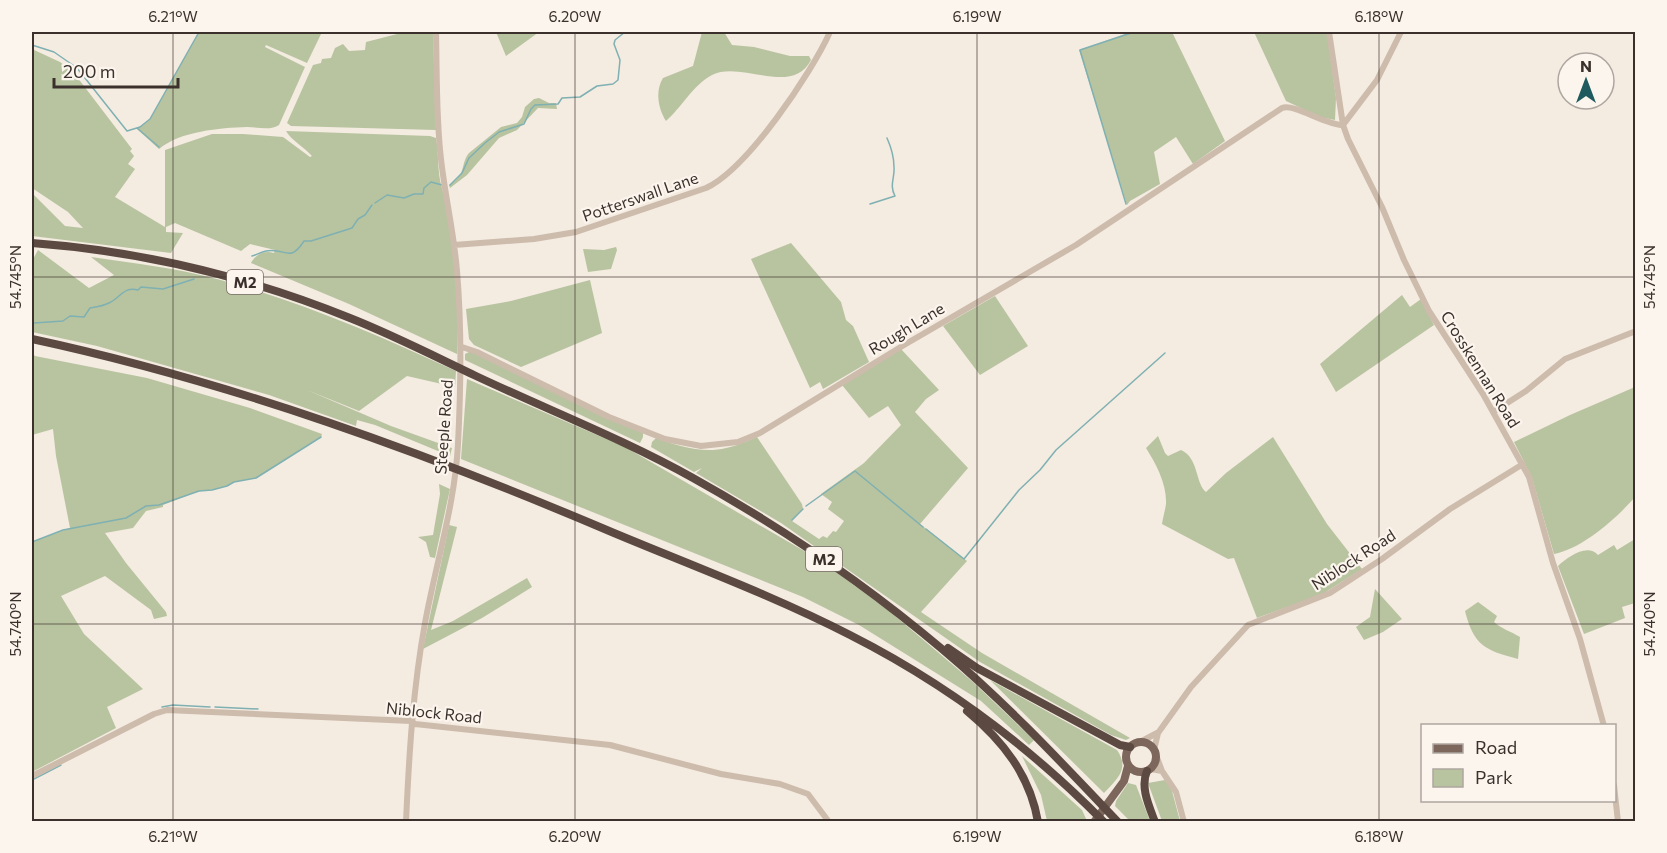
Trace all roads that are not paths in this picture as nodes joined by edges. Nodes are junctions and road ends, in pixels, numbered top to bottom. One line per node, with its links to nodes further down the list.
1 (436, 32): 7 (street, Steeple Road)
2 (830, 32): 7 (street, Potterswall Lane)
3 (1329, 32): 5 (street, Crosskennan Road)
4 (1401, 32): 5 (street)
5 (1343, 125): 10 (street, Rough Lane); 11 (street, Crosskennan Road)
6 (32, 243): 13 (highway, M2)
7 (454, 245): 10 (street, Steeple Road)
8 (1635, 331): 11 (street)
9 (32, 339): 14 (highway)
10 (462, 347): 15 (street, Steeple Road)
11 (1493, 412): 12 (street, Crosskennan Road)
12 (1523, 464): 16 (street, Crosskennan Road); 17 (street, Niblock Road)
13 (906, 619): 19 (highway); 32 (highway, M2)
14 (913, 669): 29 (highway); 31 (highway)
15 (412, 722): 24 (street, Niblock Road); 27 (street, Steeple Road); 28 (street, Niblock Road)
16 (1603, 724)
17 (1158, 733): 18 (street, Niblock Road); 20 (street, Niblock Road)
18 (1140, 742): 19 (main road); 20 (main road)
19 (1130, 747): 21 (main road)
20 (1155, 752): 22 (main road); 23 (street)
21 (1128, 766): 22 (main road); 25 (main road)
22 (1146, 771): 23 (street); 25 (main road); 33 (highway)
23 (1162, 771): 34 (street)
24 (32, 776)
25 (1124, 781): 30 (main road)
26 (1616, 802): 35 (street)
27 (406, 822)
28 (829, 822)
29 (1038, 822)
30 (1094, 822)
31 (1104, 822)
32 (1118, 822)
33 (1155, 822)
34 (1184, 822)
35 (1618, 822)

